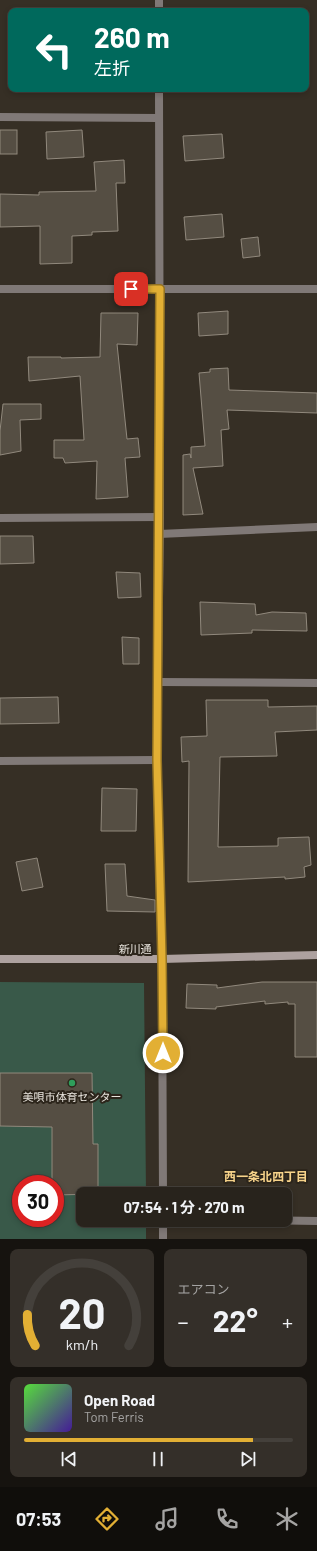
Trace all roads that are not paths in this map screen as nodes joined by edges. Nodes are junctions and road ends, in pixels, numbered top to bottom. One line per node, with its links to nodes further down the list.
1 (159, 92): 3 (street)
2 (0, 117): 3 (street)
3 (159, 118): 5 (street)
4 (0, 289): 5 (street)
5 (160, 289): 6 (street); 7 (street)
6 (317, 289)
7 (160, 516): 8 (street); 10 (street)
8 (0, 518)
9 (317, 527): 10 (street)
10 (159, 534): 11 (street)
11 (158, 682): 12 (street); 13 (street)
12 (317, 683)
13 (157, 760): 14 (street); 17 (street)
14 (0, 761)
15 (317, 955): 17 (street, 新川通)
16 (0, 959): 17 (street, 新川通)
17 (162, 959): 18 (street)
18 (163, 1187)
19 (292, 1221): 20 (street)
20 (317, 1221)
21 (163, 1227): 22 (street)
22 (163, 1239)

